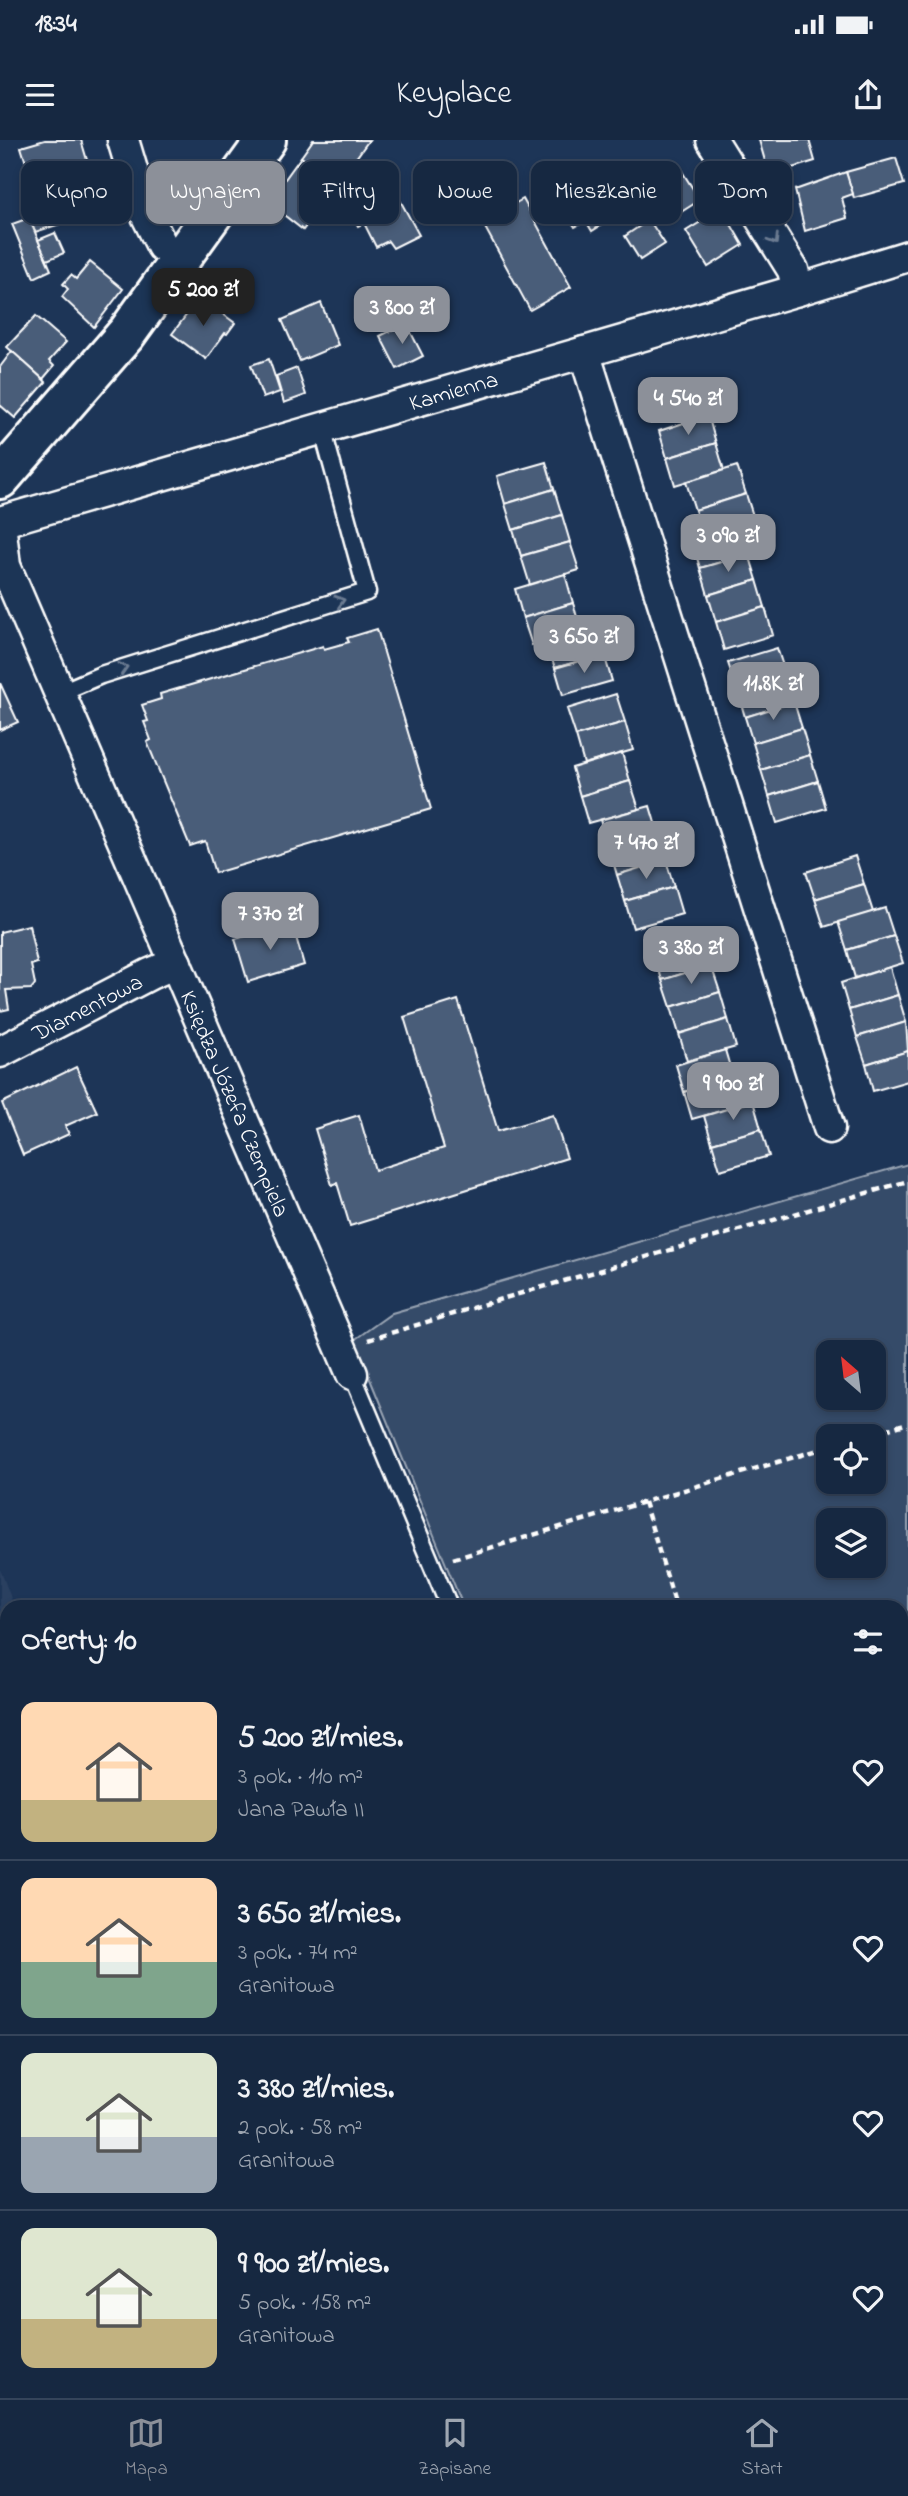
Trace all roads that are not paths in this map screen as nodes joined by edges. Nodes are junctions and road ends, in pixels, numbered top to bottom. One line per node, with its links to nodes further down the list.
1 (123, 140): 5 (street)
2 (266, 140): 5 (street)
3 (712, 140): 6 (street, one-way to 6)
4 (908, 256): 6 (street, Kamienna)
5 (181, 258): 9 (street)
6 (798, 290): 7 (street, Kamienna)
7 (584, 352): 8 (street, Kamienna); 14 (street)
8 (322, 428): 10 (street, Kamienna); 11 (lane, one-way to 8)
9 (0, 479)
10 (0, 522): 11 (street, Księdza Józefa Czempiela)
11 (59, 693): 12 (street, Księdza Józefa Czempiela)
12 (176, 963): 13 (street, Diamentowa); 15 (street, Księdza Józefa Czempiela)
13 (0, 1052)
14 (828, 1128)
15 (346, 1362): 16 (lane)
16 (446, 1600)

